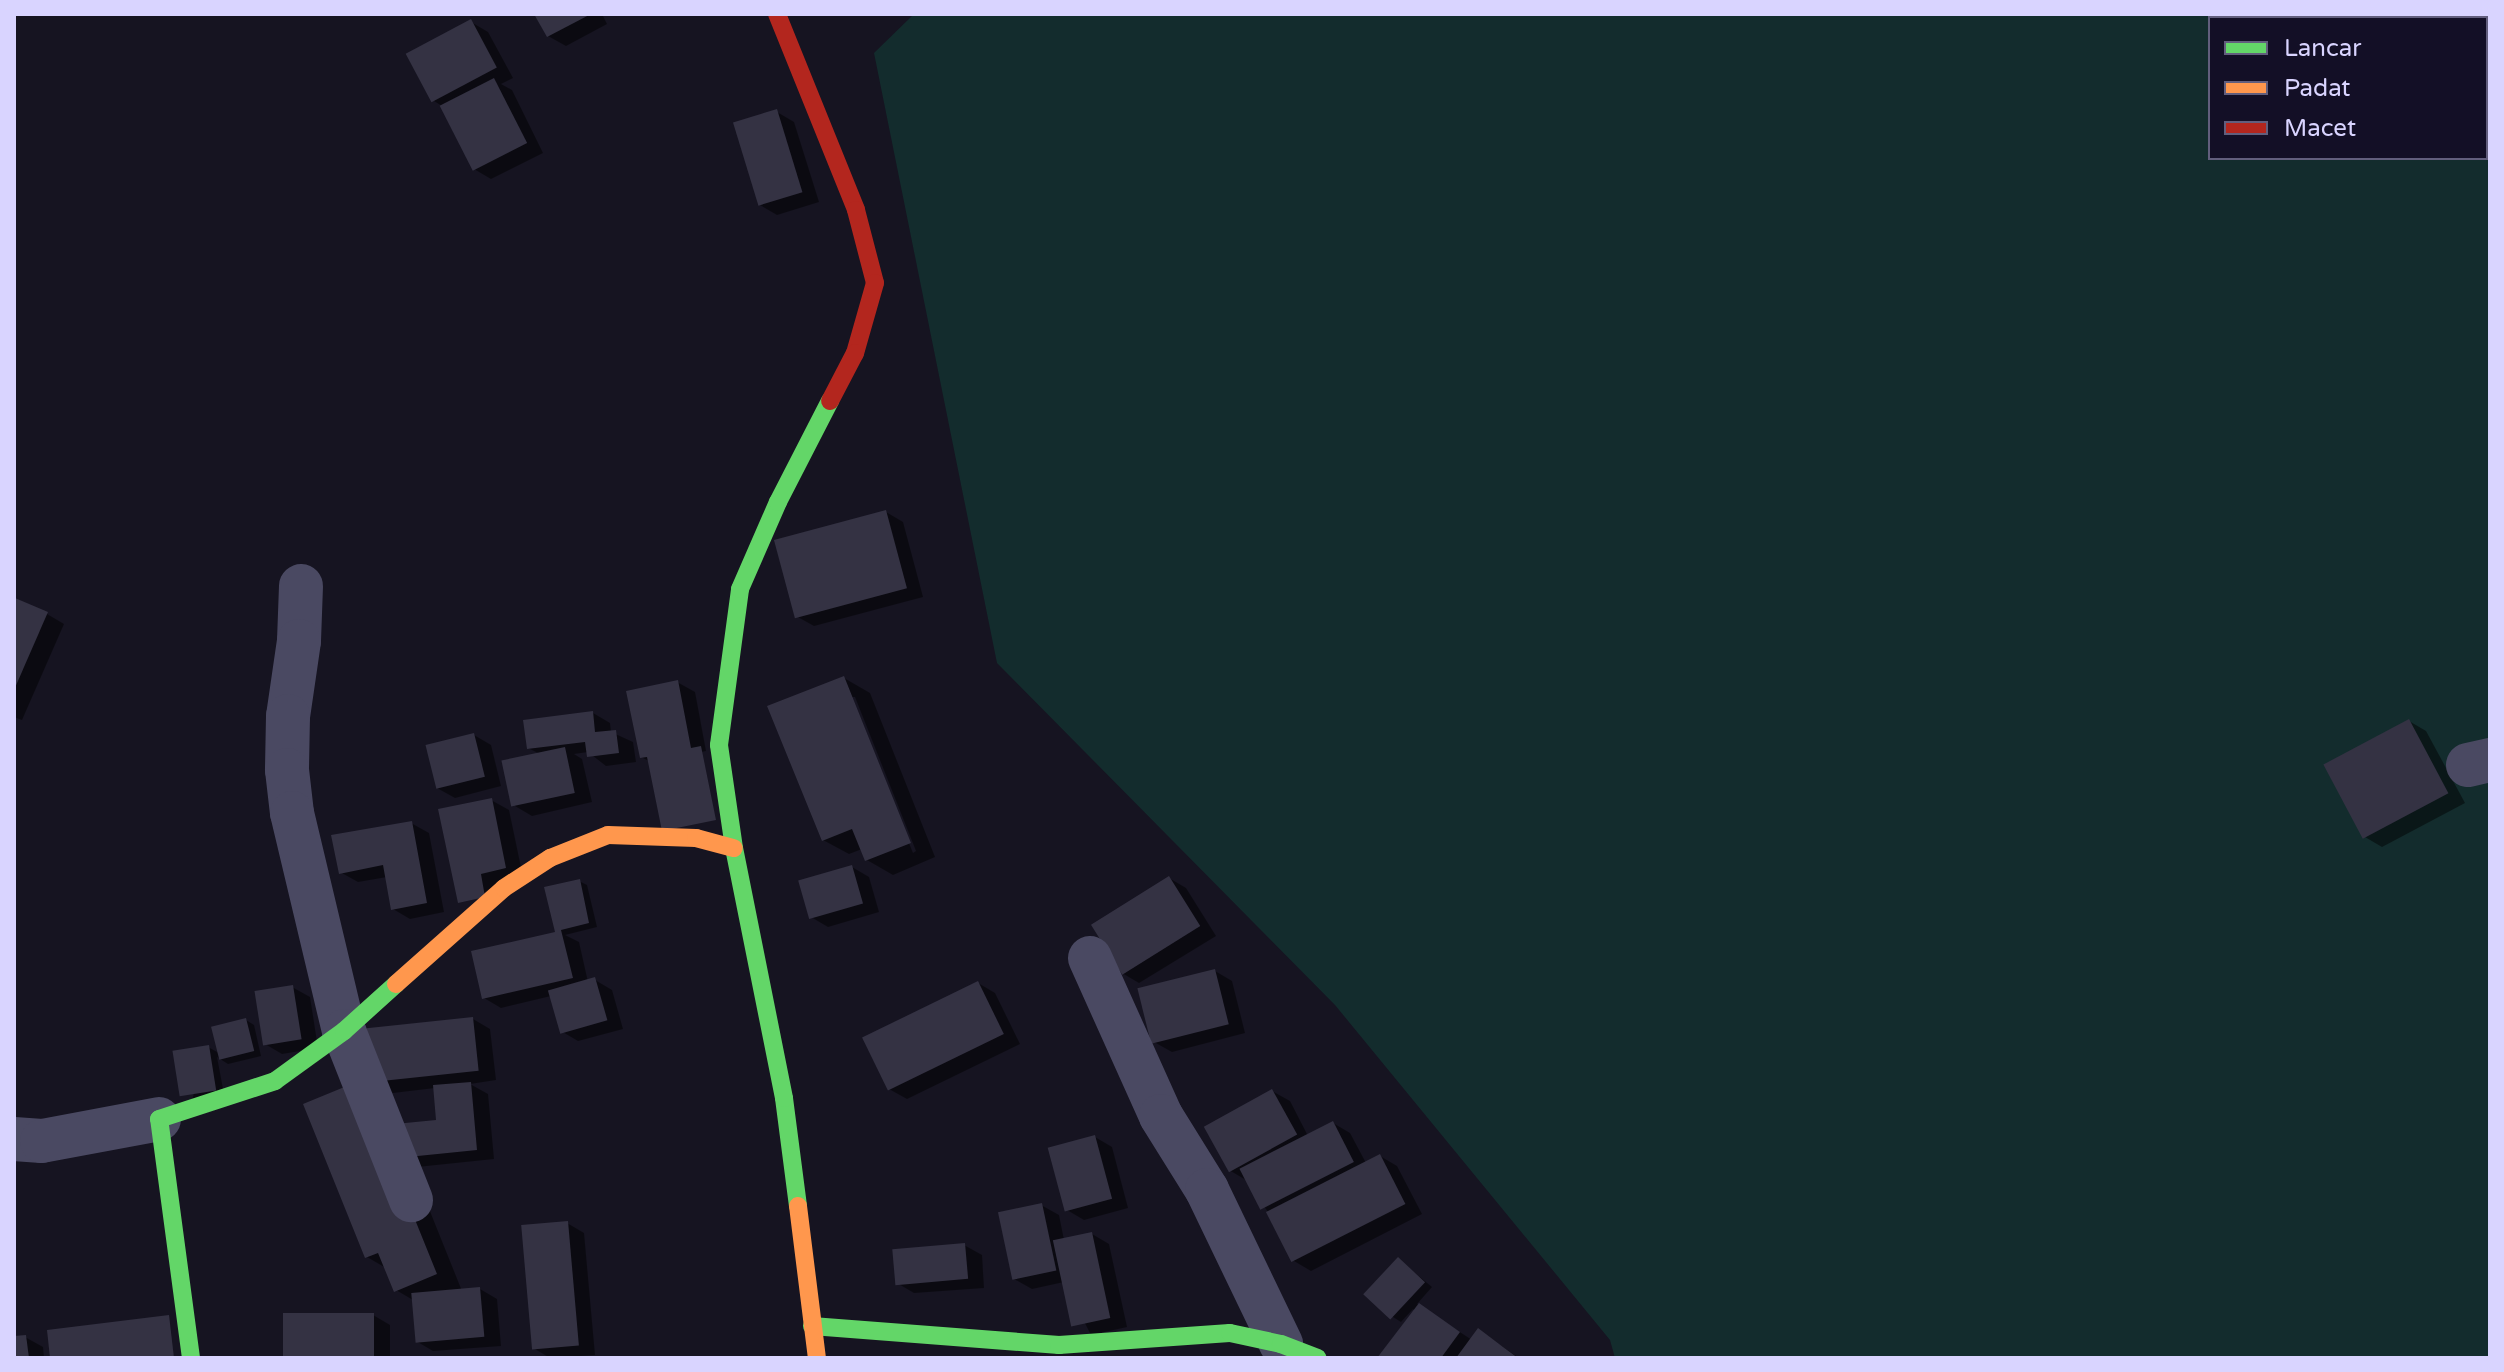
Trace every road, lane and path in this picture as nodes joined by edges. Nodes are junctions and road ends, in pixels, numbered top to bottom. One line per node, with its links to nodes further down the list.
1 (777, 14): 3 (street)
2 (301, 586): 5 (street)
3 (734, 848): 5 (street); 9 (street)
4 (1090, 958): 11 (street)
5 (344, 1031): 6 (street); 8 (street)
6 (159, 1119): 7 (street); 12 (street)
7 (14, 1139)
8 (411, 1200)
9 (812, 1326): 10 (street); 13 (street)
10 (1167, 1347): 11 (street)
11 (1299, 1351)
12 (191, 1358)
13 (817, 1358)

